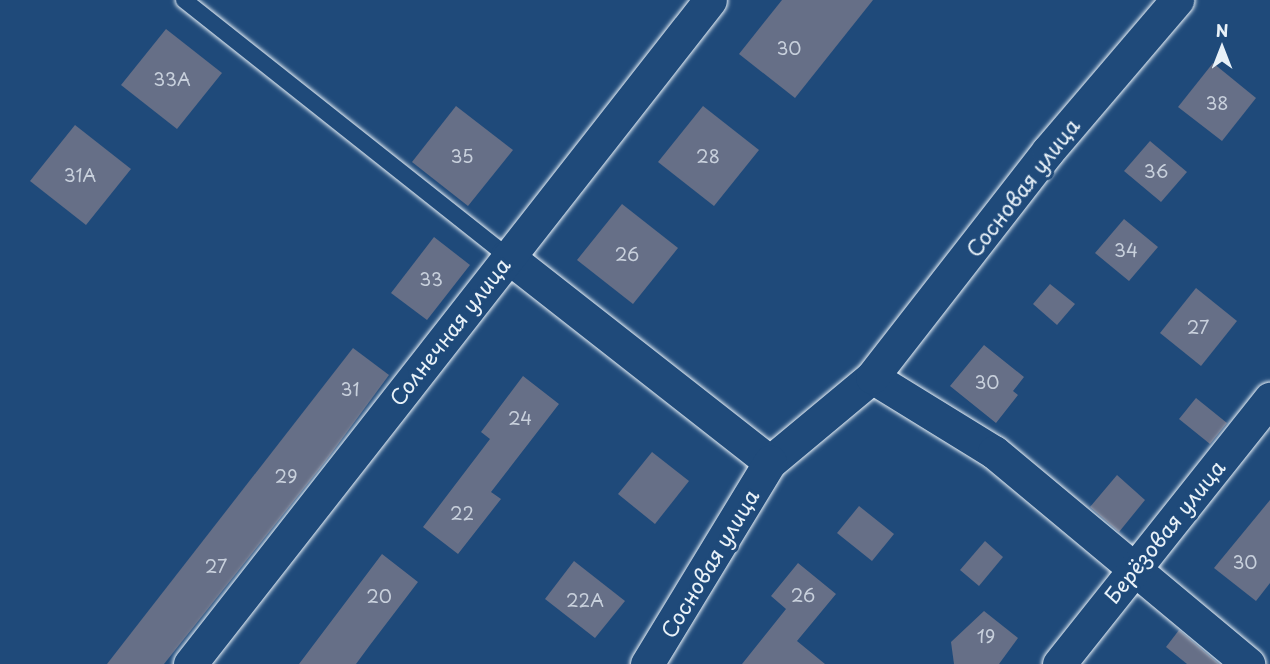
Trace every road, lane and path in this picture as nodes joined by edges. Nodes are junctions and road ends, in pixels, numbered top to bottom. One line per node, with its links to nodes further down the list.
1 (184, 0): 4 (lane)
2 (710, 0): 4 (street, Солнечная улица)
3 (1177, 0): 5 (street, Сосновая улица)
4 (507, 256): 7 (street); 9 (street, Солнечная улица)
5 (872, 377): 7 (street, Сосновая улица); 8 (street)
6 (1270, 399): 8 (street, Берёзовая улица)
7 (771, 462): 10 (street, Сосновая улица)
8 (1132, 569): 11 (street, Берёзовая улица); 12 (street)
9 (190, 664)
10 (647, 664)
11 (1059, 664)
12 (1248, 664)

